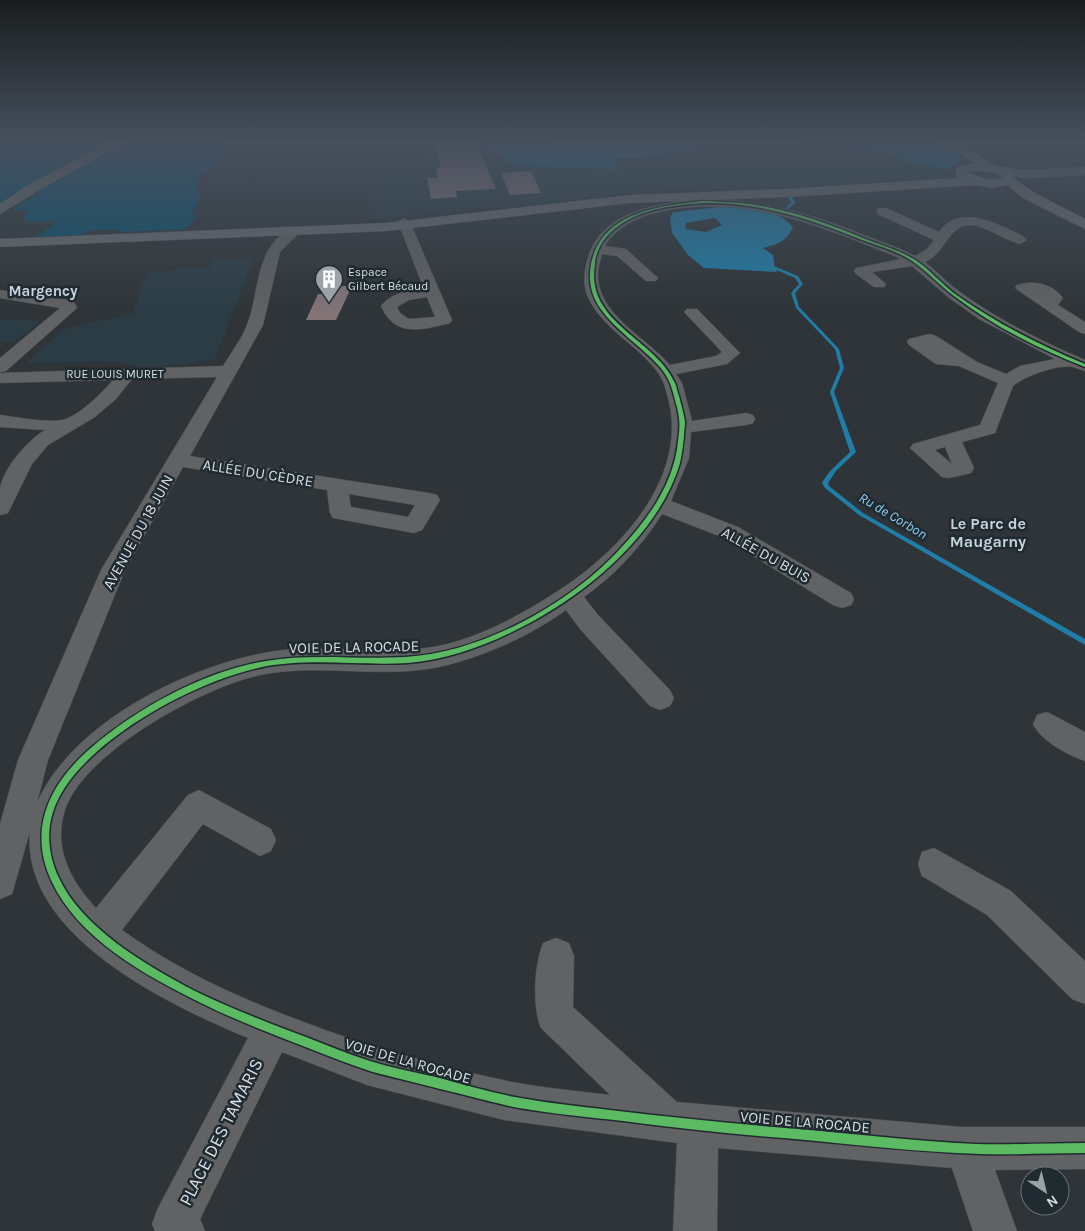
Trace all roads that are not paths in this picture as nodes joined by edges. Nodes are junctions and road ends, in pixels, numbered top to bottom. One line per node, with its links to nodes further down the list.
1 (14, 200): 5 (main road)
2 (592, 200): 7 (main road)
3 (616, 200): 7 (main road)
4 (1038, 200): 8 (main road)
5 (0, 210)
6 (882, 211): 9 (street)
7 (404, 224): 10 (main road); 17 (street)
8 (1083, 225)
9 (942, 239): 11 (street); 14 (street)
10 (270, 240): 12 (main road); 25 (street, AVENUE DU 18 JUIN)
11 (1020, 240)
12 (0, 243)
13 (596, 249): 14 (street, VOIE DE LA ROCADE); 15 (street); 26 (street, VOIE DE LA ROCADE)
14 (913, 260): 16 (street); 23 (street, VOIE DE LA ROCADE)
15 (651, 278)
16 (879, 284)
17 (432, 292)
18 (0, 294): 24 (street)
19 (1050, 306): 21 (street)
20 (692, 312): 26 (street)
21 (1085, 329)
22 (964, 361): 29 (street)
23 (1079, 364): 29 (street)
24 (0, 367)
25 (230, 371): 27 (street, RUE LOUIS MURET); 35 (street, AVENUE DU 18 JUIN)
26 (666, 372): 33 (street, VOIE DE LA ROCADE)
27 (126, 376): 28 (street, RUE LOUIS MURET); 32 (street)
28 (0, 378)
29 (1008, 381): 34 (street)
30 (746, 419): 33 (street)
31 (0, 421): 32 (street)
32 (64, 426): 38 (street)
33 (682, 427): 37 (street, VOIE DE LA ROCADE)
34 (950, 440)
35 (178, 460): 36 (street, ALLÉE DU CÈDRE); 46 (street, AVENUE DU 18 JUIN)
36 (337, 485)
37 (659, 505): 39 (street, VOIE DE LA ROCADE); 40 (street, ALLÉE DU BUIS)
38 (0, 508)
39 (570, 597): 41 (street); 47 (street, VOIE DE LA ROCADE)
40 (842, 599)
41 (660, 698)
42 (1047, 724): 43 (street)
43 (1085, 748)
44 (260, 840): 47 (street)
45 (934, 864): 49 (street)
46 (0, 882)
47 (98, 933): 50 (street, VOIE DE LA ROCADE)
48 (556, 956): 51 (street)
49 (1085, 986)
50 (273, 1030): 51 (street, VOIE DE LA ROCADE); 54 (street, PLACE DES TAMARIS)
51 (683, 1124): 53 (street, VOIE DE LA ROCADE); 55 (street)
52 (1085, 1148): 53 (street, VOIE DE LA ROCADE)
53 (967, 1149): 56 (street)
54 (183, 1231)
55 (695, 1231)
56 (995, 1231)

